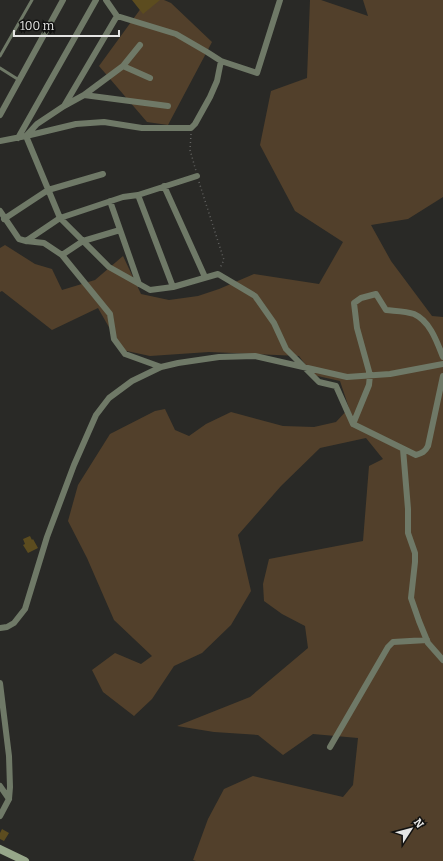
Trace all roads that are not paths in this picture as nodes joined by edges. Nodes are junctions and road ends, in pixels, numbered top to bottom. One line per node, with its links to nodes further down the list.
1 (32, 0): 8 (lane)
2 (63, 0): 13 (street)
3 (96, 0): 19 (street)
4 (106, 0): 6 (street)
5 (280, 0): 9 (street)
6 (117, 16): 9 (street); 15 (street)
7 (140, 45): 10 (street)
8 (0, 56)
9 (222, 62): 18 (street)
10 (123, 66): 12 (street); 14 (street)
11 (0, 68): 13 (lane)
12 (150, 78)
13 (19, 80): 17 (street)
14 (84, 95): 15 (street); 16 (street)
15 (64, 106): 18 (street)
16 (168, 106)
17 (0, 115)
18 (26, 136): 19 (street); 24 (street)
19 (18, 138): 20 (street)
20 (0, 141)
21 (103, 174): 24 (street)
22 (197, 176): 23 (street)
23 (164, 186): 25 (street); 34 (street)
24 (48, 190): 28 (street); 29 (street)
25 (138, 195): 26 (street); 36 (street)
26 (110, 201): 28 (street); 30 (street)
27 (0, 211): 29 (street)
28 (60, 218): 31 (street); 32 (street)
29 (4, 219): 32 (street)
30 (120, 230): 31 (street); 35 (street)
31 (83, 241): 33 (street); 35 (street)
32 (26, 242): 33 (street)
33 (62, 255): 40 (street)
34 (205, 277): 36 (street); 39 (street)
35 (139, 284): 36 (street)
36 (173, 287)
37 (443, 357): 41 (street)
38 (443, 364): 41 (street)
39 (304, 366): 40 (street); 41 (street); 43 (street)
40 (161, 367): 45 (street)
41 (370, 375): 43 (street)
42 (443, 376): 44 (street)
43 (353, 424): 44 (street)
44 (403, 450): 46 (street)
45 (0, 628)
46 (427, 640): 47 (street); 49 (street)
47 (443, 660)
48 (0, 683): 51 (street)
49 (330, 747)
50 (0, 786): 51 (street)
51 (9, 799): 52 (street)
52 (0, 816)
53 (0, 849): 54 (main road)
54 (25, 861)

